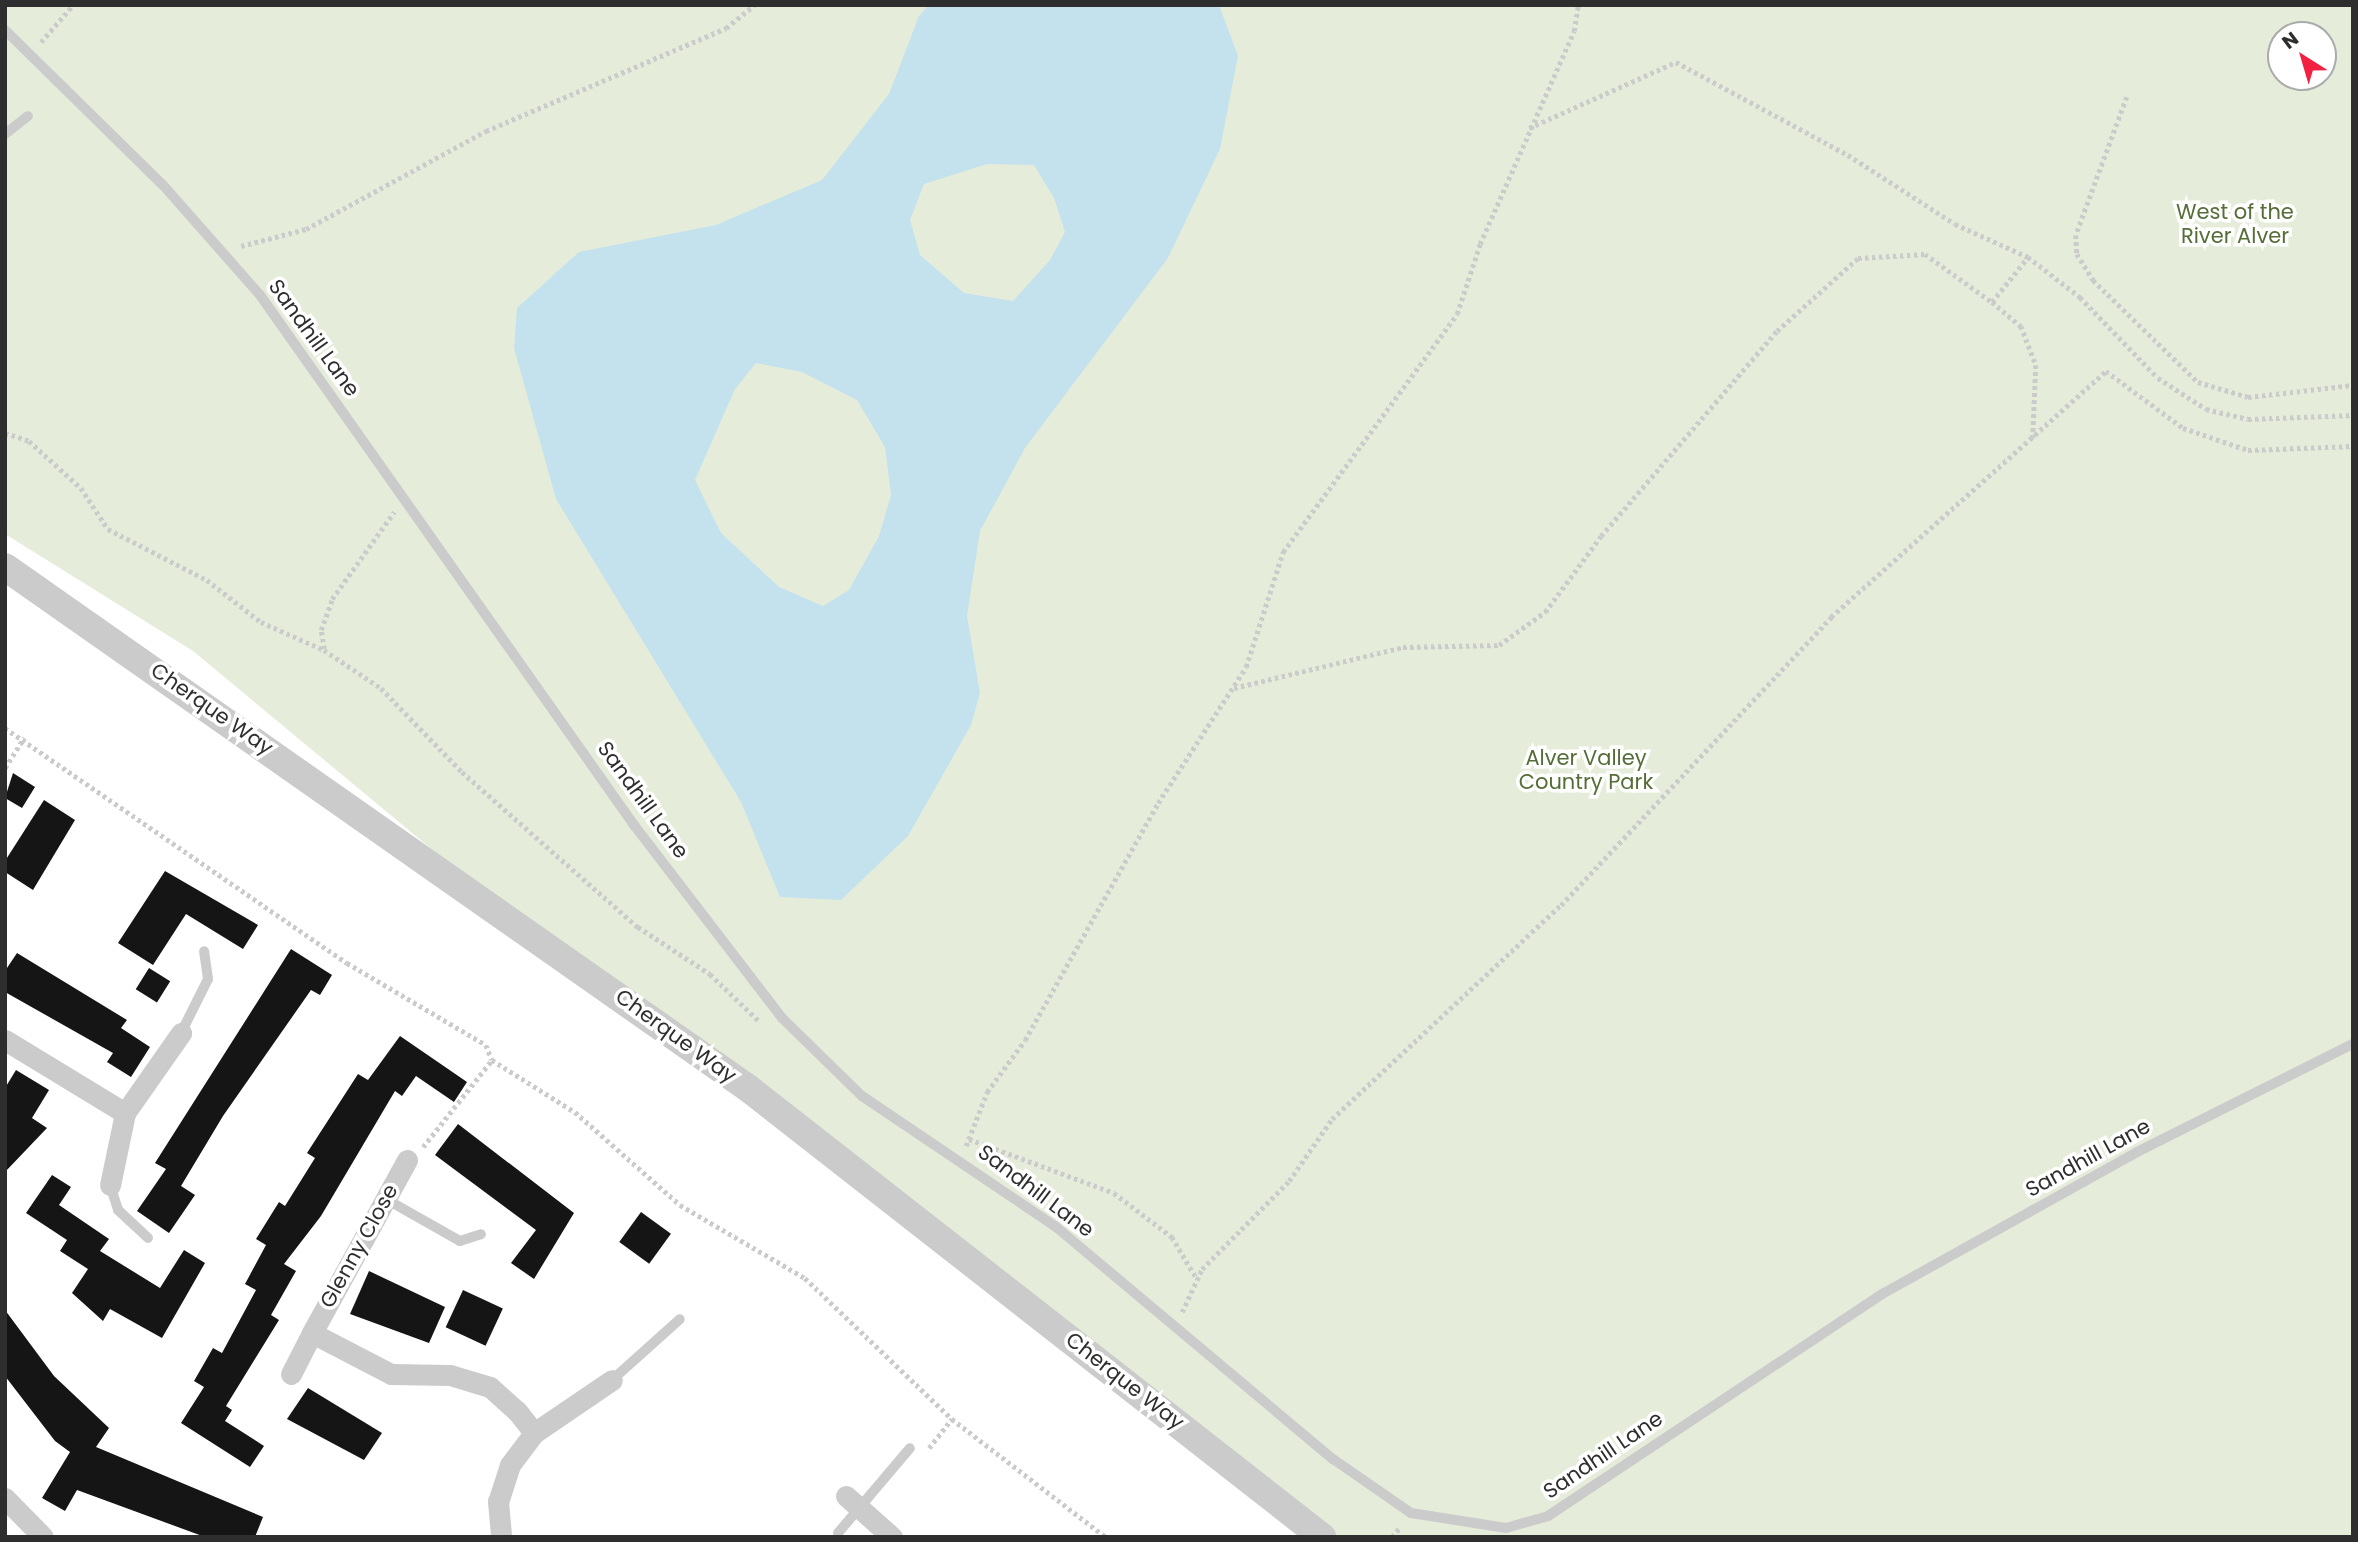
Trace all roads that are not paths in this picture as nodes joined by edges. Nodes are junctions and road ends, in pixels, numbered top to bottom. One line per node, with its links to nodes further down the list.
1 (6, 31): 8 (lane, Sandhill Lane)
2 (28, 116): 3 (lane)
3 (5, 134)
4 (5, 567): 27 (street, Cherque Way)
5 (204, 951): 6 (lane)
6 (181, 1033): 9 (street)
7 (5, 1040): 9 (street)
8 (2353, 1044)
9 (125, 1112): 11 (street)
10 (407, 1160): 12 (street, Glenny Close)
11 (110, 1185): 14 (lane)
12 (384, 1198): 13 (lane); 16 (street, Glenny Close)
13 (481, 1234)
14 (148, 1238)
15 (680, 1319): 18 (lane)
16 (312, 1333): 17 (street, Glenny Close); 19 (street, Glenny Close)
17 (291, 1374)
18 (612, 1380): 19 (street)
19 (534, 1433): 25 (street)
20 (910, 1448): 22 (lane)
21 (5, 1497): 24 (street)
22 (853, 1502): 23 (lane); 26 (street)
23 (838, 1533)
24 (43, 1537)
25 (501, 1537)
26 (892, 1537)
27 (1322, 1537)

